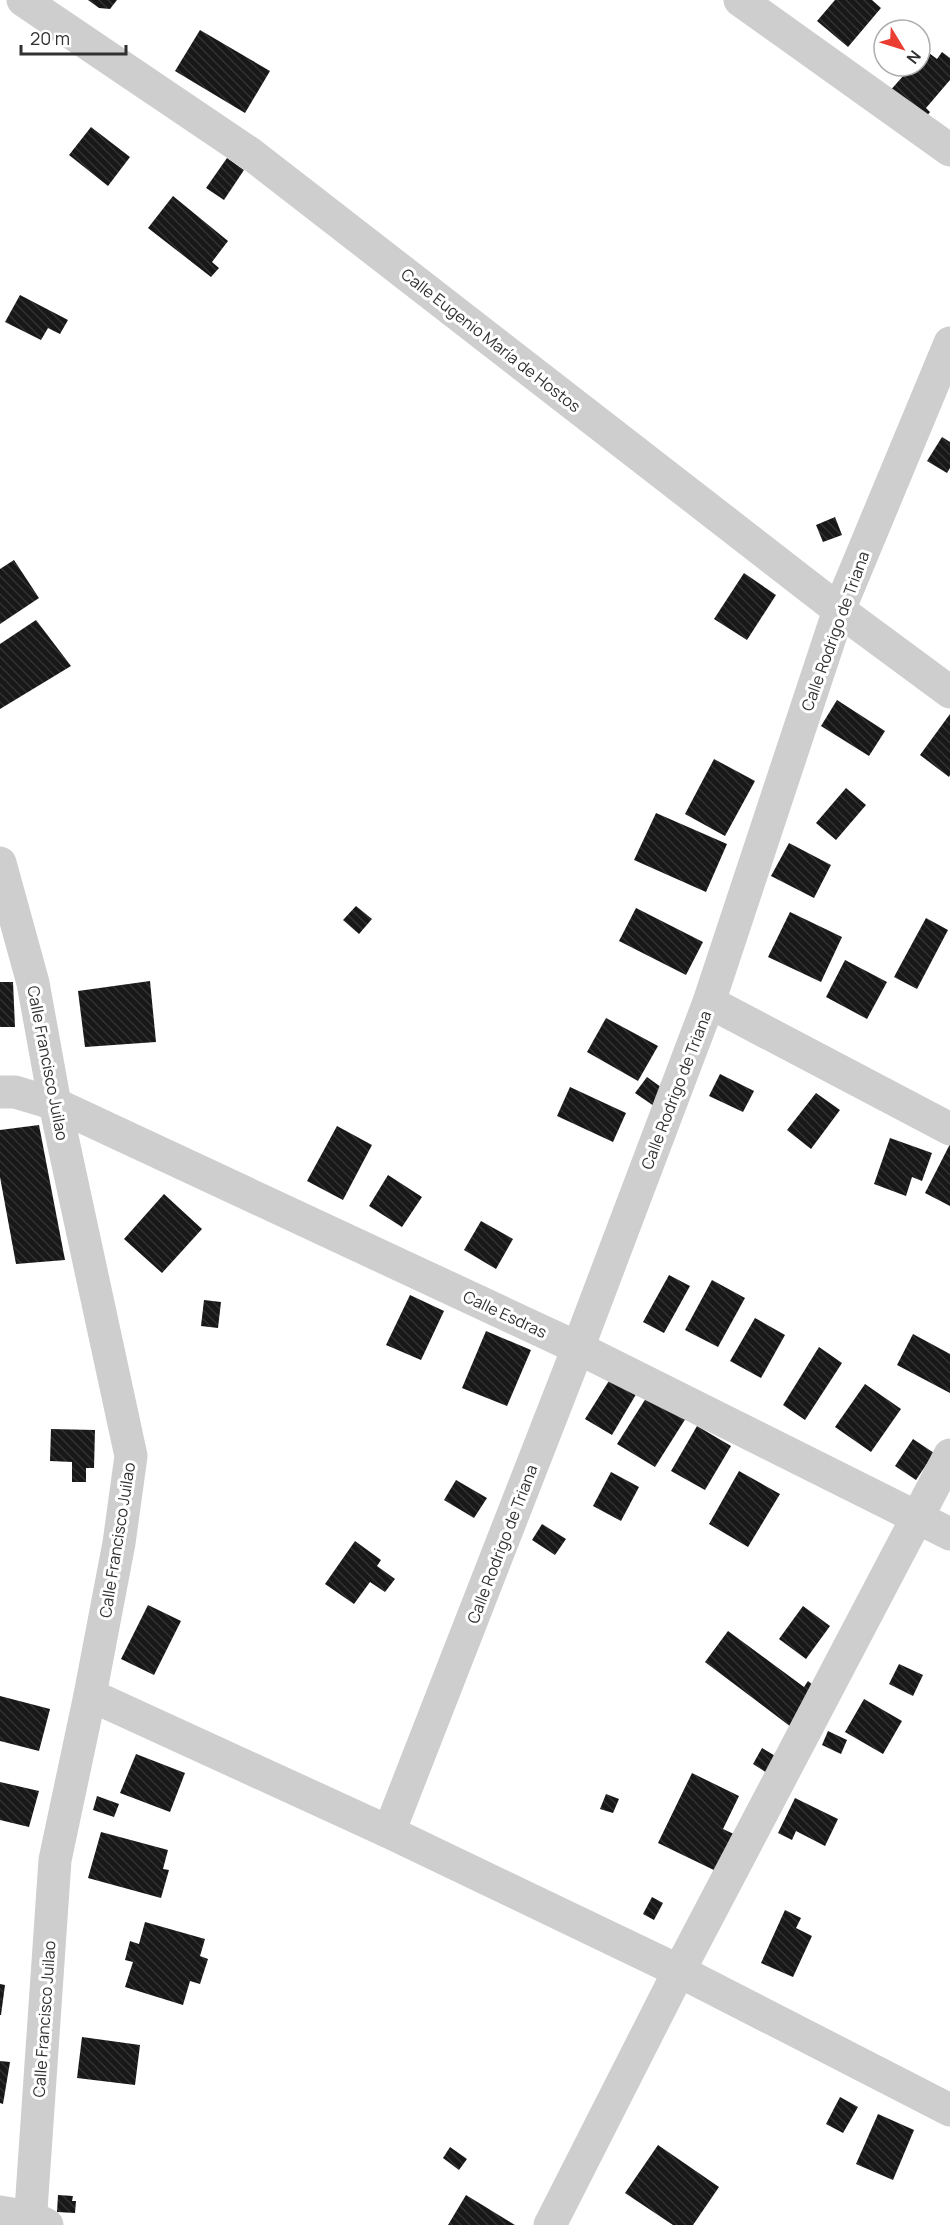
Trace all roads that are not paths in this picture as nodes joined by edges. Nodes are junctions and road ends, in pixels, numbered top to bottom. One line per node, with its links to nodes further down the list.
1 (23, 0): 5 (street, Calle Eugenio María de Hostos)
2 (740, 0): 3 (street)
3 (950, 150)
4 (950, 343): 5 (street, Calle Rodrigo de Triana)
5 (839, 610): 6 (street, Calle Eugenio María de Hostos); 8 (street, Calle Rodrigo de Triana)
6 (950, 692)
7 (0, 863): 10 (street, Calle Francisco Juilao)
8 (709, 1002): 11 (street); 12 (street, Calle Rodrigo de Triana)
9 (0, 1092): 10 (street, Calle Esdras)
10 (55, 1104): 12 (street, Calle Esdras); 16 (street, Calle Francisco Juilao)
11 (950, 1129)
12 (578, 1348): 14 (street, Calle Esdras); 17 (street, Calle Rodrigo de Triana)
13 (950, 1455): 14 (street)
14 (918, 1518): 15 (street, Calle Esdras); 18 (street)
15 (950, 1534)
16 (90, 1695): 17 (street); 20 (street, Calle Francisco Juilao)
17 (389, 1832): 18 (street)
18 (679, 1971): 19 (street); 21 (street)
19 (950, 2110)
20 (27, 2220)
21 (550, 2225)

